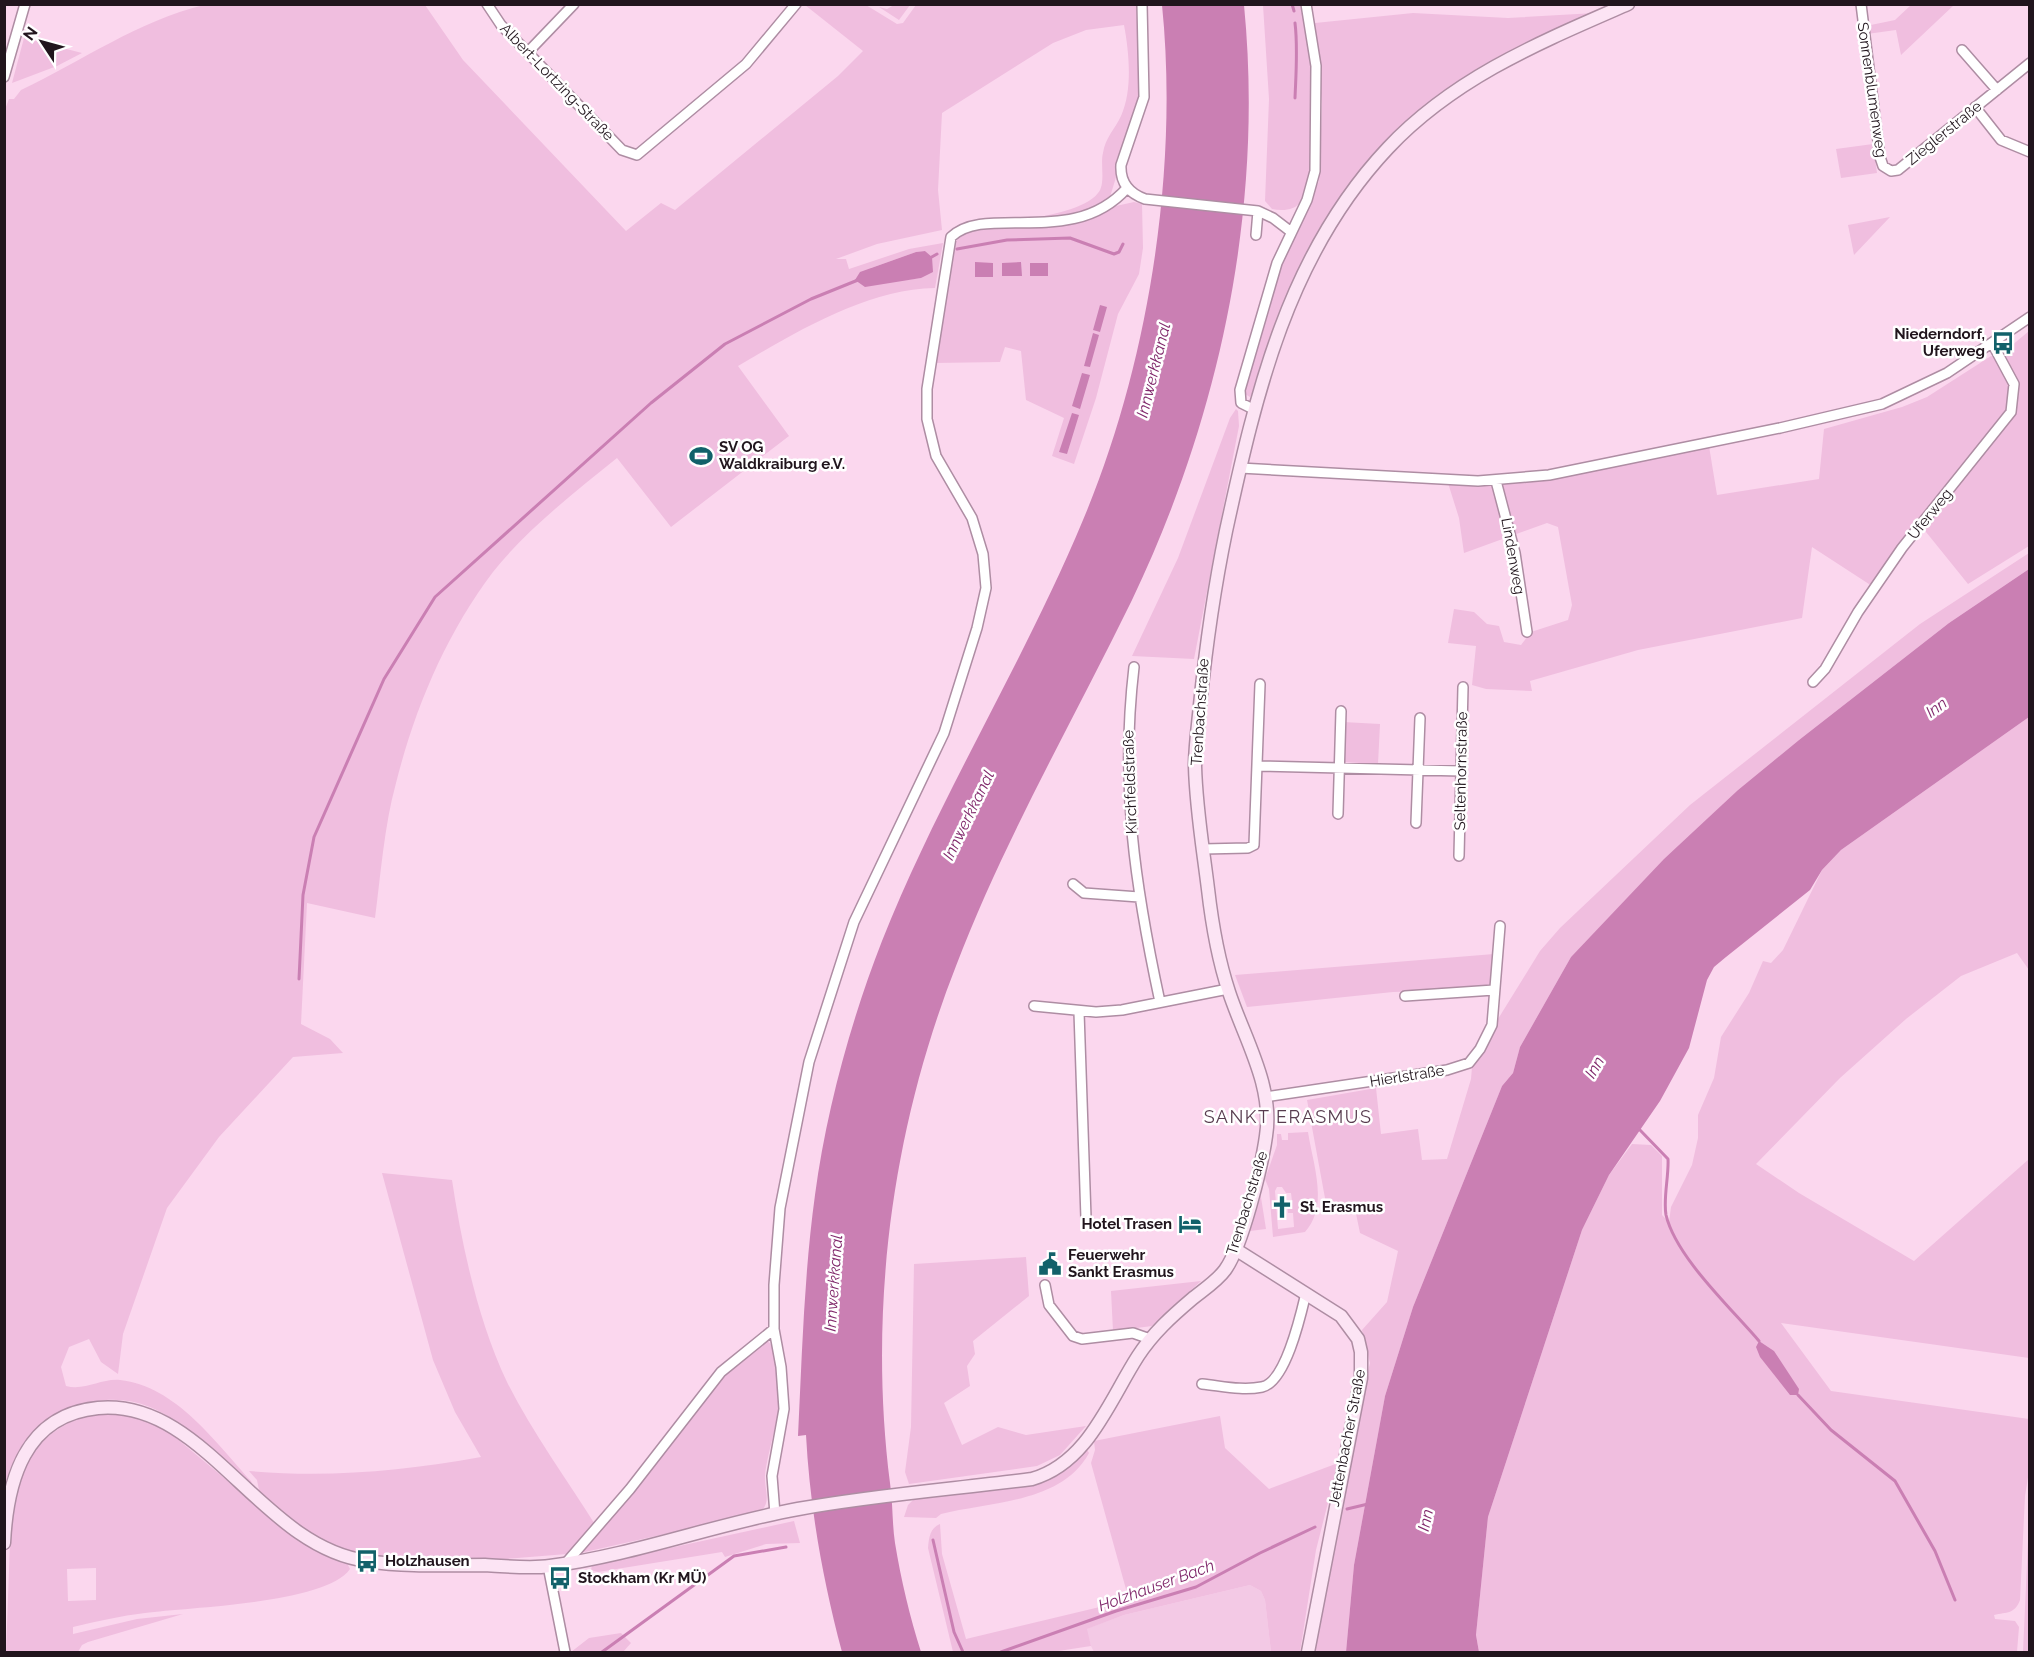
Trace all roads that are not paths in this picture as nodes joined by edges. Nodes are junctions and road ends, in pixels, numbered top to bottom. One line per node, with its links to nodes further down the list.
1 (25, 4): 12 (street)
2 (487, 4): 10 (street, Albert-Lortzing-Straße)
3 (574, 4): 10 (street)
4 (796, 4): 10 (street, Albert-Lortzing-Straße)
5 (1142, 4): 17 (street)
6 (1306, 4): 19 (street)
7 (1628, 4): 23 (street, Trenbachstraße)
8 (1861, 4): 16 (street, Sonnenblumenweg)
9 (1962, 50): 13 (street, Zieglerstraße)
10 (528, 52)
11 (2030, 63): 13 (street, Zieglerstraße)
12 (4, 77)
13 (1997, 90): 14 (street, Zieglerstraße)
14 (1975, 107): 15 (street); 16 (street, Zieglerstraße)
15 (2030, 152)
16 (1891, 171)
17 (1127, 188): 18 (street); 55 (street)
18 (1254, 210): 19 (street); 20 (street)
19 (1290, 231): 23 (street)
20 (1256, 235)
21 (2030, 317): 22 (street)
22 (1992, 343): 25 (street); 28 (street, Uferweg)
23 (1253, 409): 24 (street, Trenbachstraße)
24 (1240, 468): 25 (street); 39 (street, Trenbachstraße)
25 (1496, 481): 26 (street, Lindenweg)
26 (1527, 632)
27 (1134, 667): 42 (street, Kirchfeldstraße)
28 (1813, 682)
29 (1260, 684): 33 (street)
30 (1463, 687): 35 (street, Seltenhornstraße)
31 (1341, 711): 34 (street)
32 (1420, 718): 36 (street)
33 (1257, 766): 34 (street); 39 (street)
34 (1339, 768): 36 (street); 37 (street)
35 (1461, 771): 36 (street); 40 (street, Seltenhornstraße)
36 (1418, 772): 38 (street)
37 (1338, 814)
38 (1416, 823)
39 (1203, 849): 44 (street, Trenbachstraße)
40 (1459, 856)
41 (1073, 884): 42 (street)
42 (1138, 897): 47 (street, Kirchfeldstraße)
43 (1500, 926): 45 (street, Hierlstraße)
44 (1228, 989): 47 (street); 50 (street, Trenbachstraße)
45 (1494, 990): 46 (street); 50 (street, Hierlstraße)
46 (1405, 996)
47 (1160, 1002): 49 (street)
48 (1034, 1006): 49 (street)
49 (1079, 1012): 51 (street)
50 (1265, 1097): 52 (street, Trenbachstraße)
51 (1086, 1218)
52 (1235, 1249): 54 (street, Jettenbacher Straße); 56 (street, Trenbachstraße)
53 (1045, 1285): 56 (street)
54 (1306, 1293): 57 (street); 63 (street, Jettenbacher Straße)
55 (774, 1329): 58 (street); 60 (street)
56 (1150, 1339): 58 (street, Trenbachstraße)
57 (1202, 1384)
58 (776, 1514): 60 (street, Trenbachstraße)
59 (4, 1544): 61 (street, Trenbachstraße)
60 (566, 1563): 61 (street, Trenbachstraße)
61 (548, 1566): 62 (street)
62 (565, 1653)
63 (1308, 1653)

